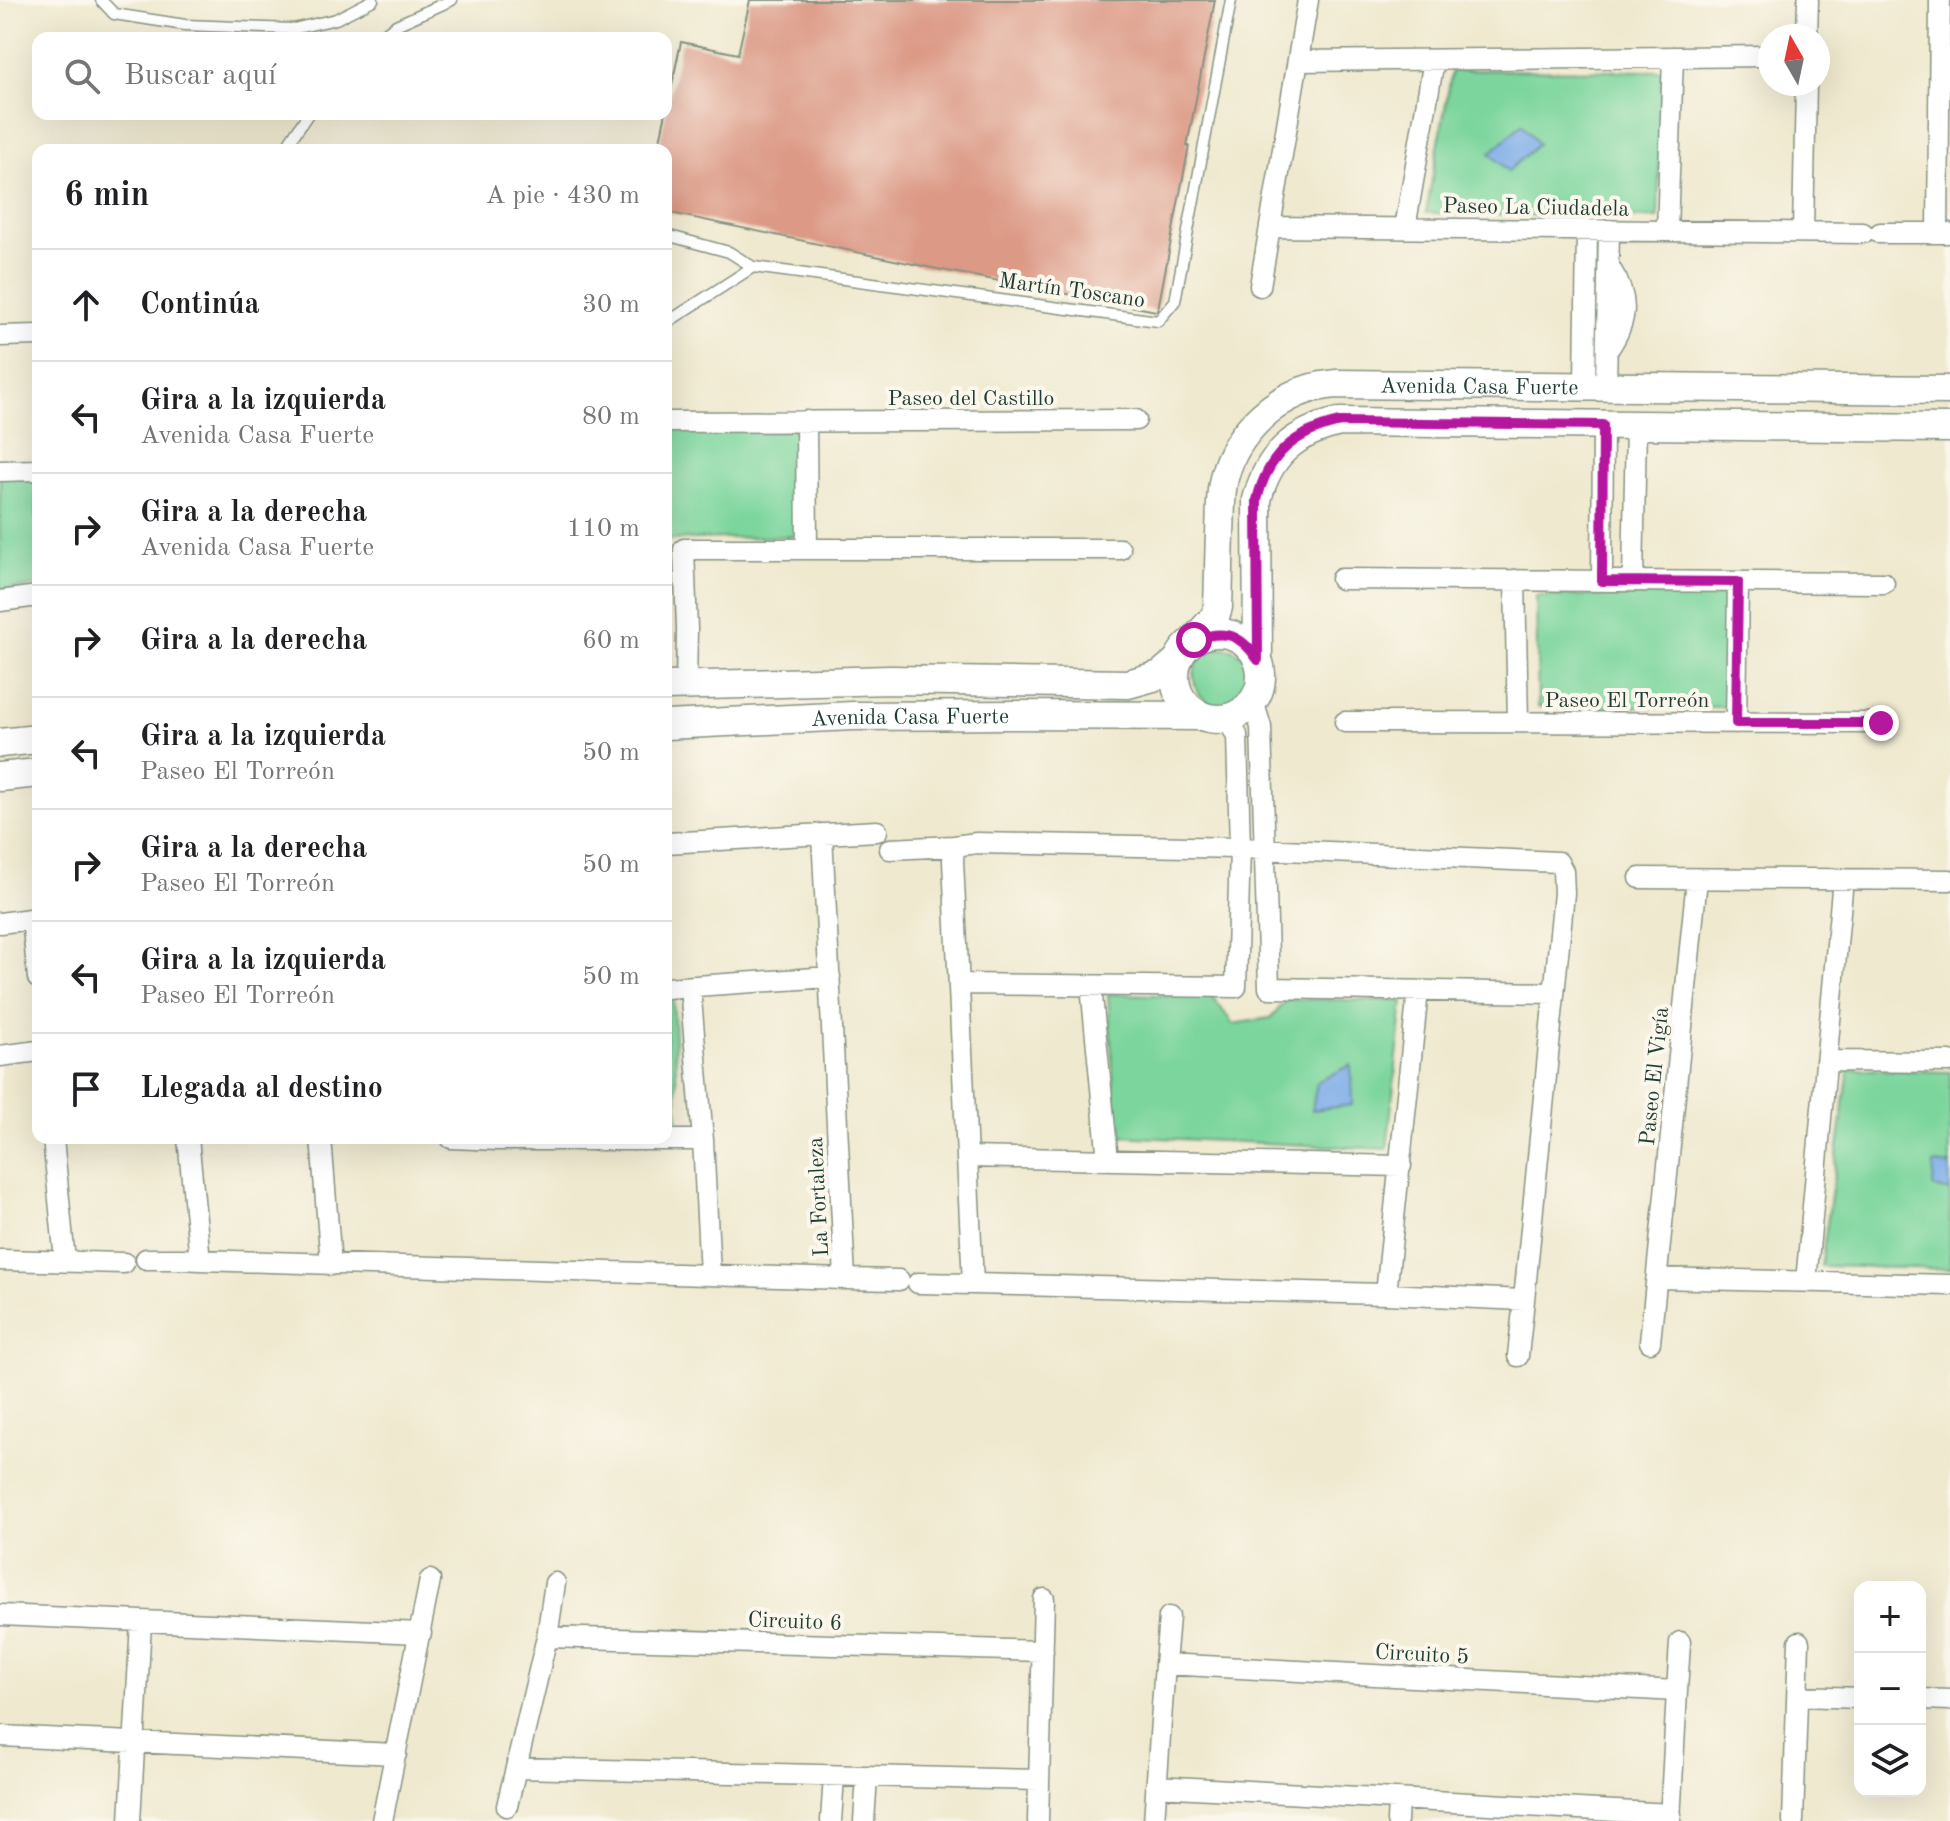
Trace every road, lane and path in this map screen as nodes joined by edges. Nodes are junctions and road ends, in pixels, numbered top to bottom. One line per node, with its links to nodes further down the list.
1 (101, 0): 2 (lane)
2 (373, 0)
3 (452, 0): 9 (lane)
4 (1231, 0): 26 (lane, Martín Toscano)
5 (1308, 0): 14 (street)
6 (1808, 0): 8 (street)
7 (1940, 0): 10 (street)
8 (1807, 24)
9 (386, 32)
10 (1945, 54): 24 (street)
11 (1758, 56): 12 (street)
12 (1673, 57): 13 (street); 22 (street)
13 (1434, 60): 14 (street); 19 (street, Paseo La Ciudadela)
14 (1298, 61): 18 (street)
15 (1806, 96): 23 (street)
16 (304, 120): 17 (lane)
17 (288, 144)
18 (1270, 227): 19 (street, Paseo La Ciudadela); 27 (street)
19 (1405, 228): 20 (street, Paseo La Ciudadela)
20 (1587, 230): 21 (street, Paseo La Ciudadela); 32 (street)
21 (1609, 230): 22 (street, Paseo La Ciudadela); 32 (street)
22 (1667, 231): 23 (street, Paseo La Ciudadela)
23 (1803, 232): 24 (street, Paseo La Ciudadela)
24 (1944, 234)
25 (672, 237): 26 (lane)
26 (753, 267): 28 (lane)
27 (1260, 286)
28 (672, 319)
29 (32, 335): 30 (street)
30 (0, 336)
31 (1473, 386): 32 (street, Avenida Casa Fuerte); 37 (street); 53 (street, Avenida Casa Fuerte)
32 (1595, 387): 33 (street, Avenida Casa Fuerte)
33 (1950, 392): 40 (street)
34 (1136, 420): 35 (street, Paseo del Castillo)
35 (806, 421): 36 (street, Paseo del Castillo); 43 (street)
36 (672, 422)
37 (1472, 423): 38 (street, Avenida Casa Fuerte); 54 (street, Avenida Casa Fuerte)
38 (1603, 425): 39 (street, Avenida Casa Fuerte); 47 (street)
39 (1636, 425): 40 (street, Avenida Casa Fuerte); 48 (street)
40 (1950, 426)
41 (32, 470): 42 (street)
42 (0, 471)
43 (807, 549): 44 (street); 55 (street)
44 (1120, 549)
45 (1341, 579): 46 (street)
46 (1515, 580): 47 (street); 59 (street, Paseo El Torreón)
47 (1602, 581): 48 (street)
48 (1633, 581): 49 (street)
49 (1738, 582): 50 (street); 60 (street, Paseo El Torreón)
50 (1884, 583)
51 (32, 597): 52 (street)
52 (0, 601)
53 (1186, 650): 54 (street); 55 (street, Avenida Casa Fuerte); 57 (street)
54 (1258, 660): 56 (street)
55 (676, 686)
56 (1253, 701): 57 (street); 73 (street)
57 (1214, 718): 62 (street, Avenida Casa Fuerte); 71 (street)
58 (1345, 722): 59 (street, Paseo El Torreón)
59 (1518, 722): 60 (street, Paseo El Torreón)
60 (1736, 723): 61 (street, Paseo El Torreón)
61 (1881, 723)
62 (672, 725)
63 (32, 740): 64 (street)
64 (0, 743)
65 (32, 774): 66 (street)
66 (0, 777)
67 (877, 831): 68 (street)
68 (822, 835): 69 (street); 80 (street, La Fortaleza)
69 (672, 843)
70 (954, 846): 71 (street); 72 (street); 81 (street)
71 (1240, 848): 73 (street); 82 (street)
72 (890, 849)
73 (1266, 851): 85 (street); 86 (street)
74 (1640, 878): 75 (street)
75 (1697, 879): 76 (street); 106 (street, Paseo El Vigía)
76 (1843, 879): 77 (street); 89 (street)
77 (1950, 880)
78 (32, 919): 79 (street)
79 (0, 923)
80 (830, 977): 83 (street); 107 (street, La Fortaleza)
81 (959, 984): 82 (street); 96 (street)
82 (1091, 986): 97 (street)
83 (690, 987): 84 (street); 92 (street)
84 (672, 988)
85 (1418, 991): 86 (street); 98 (street)
86 (1554, 993): 112 (street)
87 (32, 1052): 88 (street)
88 (0, 1056)
89 (1826, 1061): 90 (street); 108 (street)
90 (1950, 1062)
91 (672, 1140): 92 (street)
92 (703, 1140): 105 (street)
93 (54, 1144): 102 (street)
94 (189, 1144): 101 (street)
95 (321, 1144): 104 (street)
96 (967, 1157): 97 (street); 109 (street)
97 (1108, 1160): 98 (street)
98 (1401, 1166): 111 (street)
99 (146, 1259): 101 (street, La Fortaleza)
100 (0, 1260): 102 (street)
101 (200, 1260): 104 (street, La Fortaleza)
102 (65, 1261): 103 (street)
103 (124, 1263)
104 (331, 1265): 105 (street, La Fortaleza)
105 (710, 1274): 107 (street, La Fortaleza)
106 (1657, 1278): 108 (street); 113 (street, Paseo El Vigía)
107 (845, 1279): 109 (street)
108 (1806, 1282): 110 (street)
109 (973, 1284): 111 (street)
110 (1950, 1285)
111 (1386, 1294): 112 (street)
112 (1524, 1300): 114 (street)
113 (1650, 1342)
114 (1518, 1356)
115 (430, 1580): 121 (street)
116 (555, 1583): 122 (street)
117 (1044, 1599): 125 (street)
118 (0, 1615): 120 (street)
119 (1169, 1617): 126 (street)
120 (141, 1622): 121 (street); 133 (street)
121 (421, 1633): 134 (street)
122 (547, 1637): 125 (street, Circuito 6); 135 (street)
123 (1680, 1642): 127 (street)
124 (1799, 1642): 128 (street)
125 (1043, 1651): 138 (street)
126 (1165, 1664): 127 (street, Circuito 5); 139 (street)
127 (1677, 1691): 143 (street)
128 (1799, 1696): 129 (street); 151 (street)
129 (1854, 1698)
130 (1926, 1699): 131 (street)
131 (1950, 1700)
132 (0, 1736): 133 (street)
133 (135, 1743): 134 (street); 144 (street)
134 (396, 1754): 145 (street)
135 (517, 1768): 136 (street); 141 (street)
136 (834, 1776): 137 (street); 146 (street)
137 (867, 1777): 138 (street); 147 (street)
138 (1039, 1780): 148 (street)
139 (1156, 1786): 140 (street); 149 (street)
140 (1398, 1800): 142 (street); 150 (street)
141 (507, 1806)
142 (1433, 1811): 143 (street)
143 (1670, 1817)
144 (130, 1821)
145 (382, 1821)
146 (831, 1821)
147 (864, 1821)
148 (1038, 1821)
149 (1154, 1821)
150 (1397, 1821)
151 (1793, 1821)

